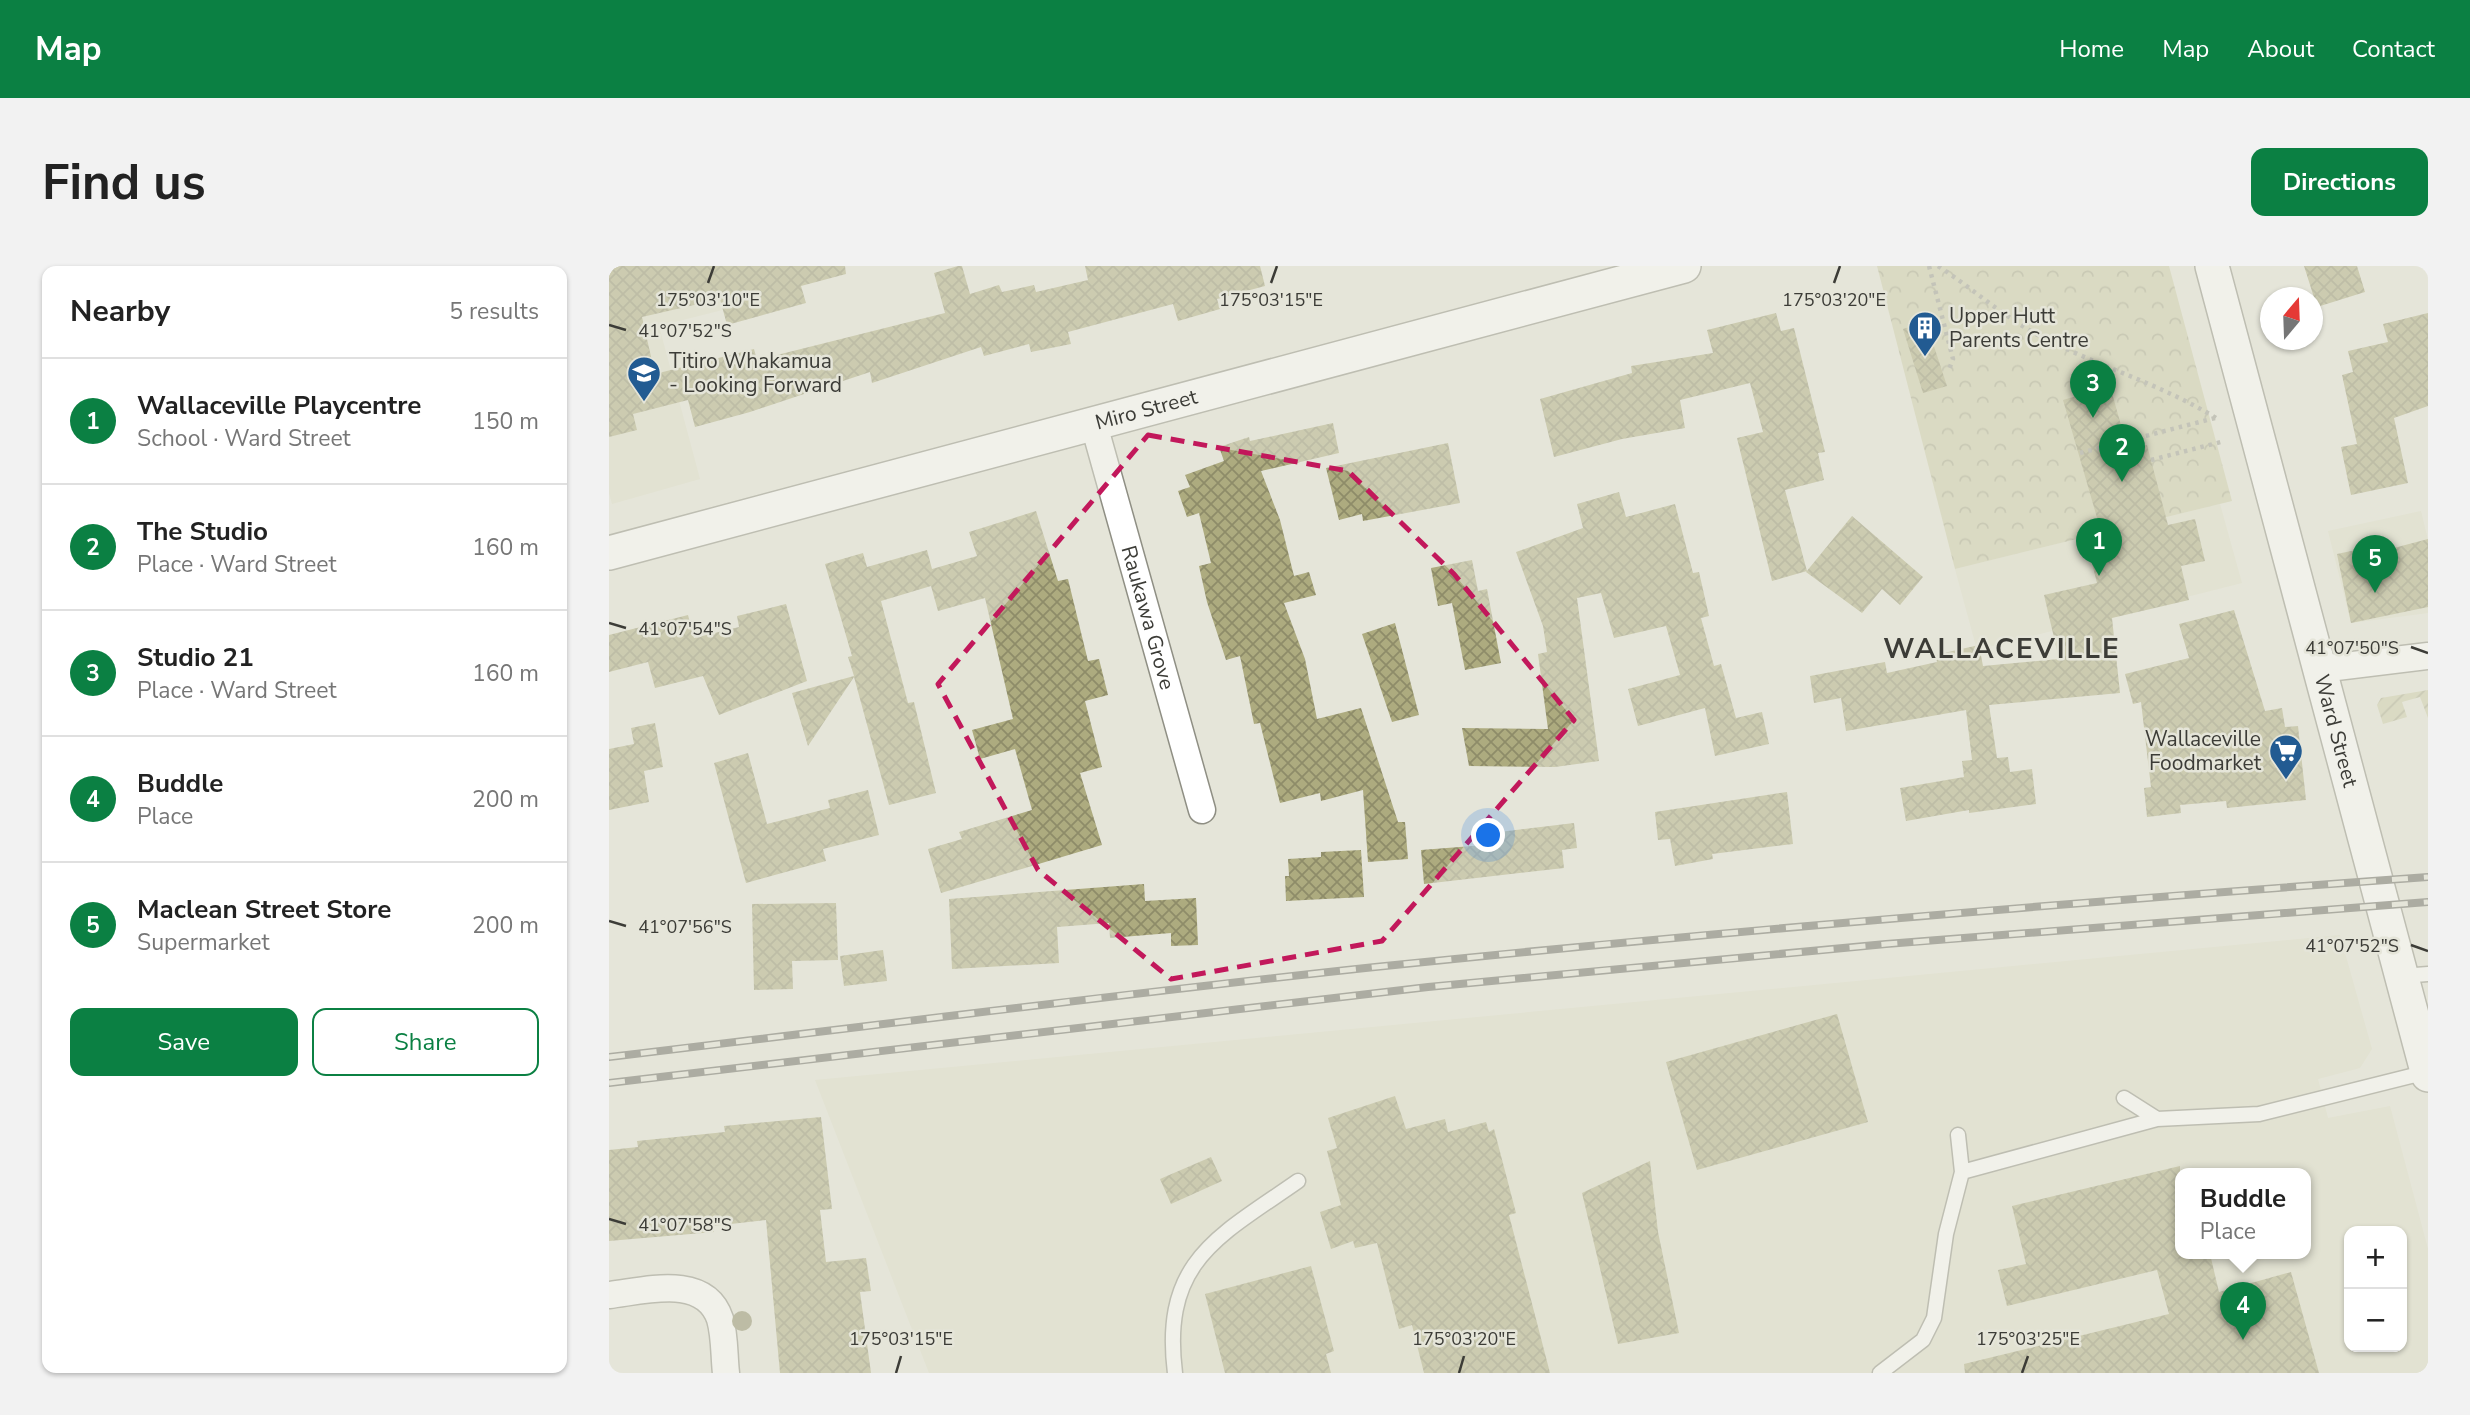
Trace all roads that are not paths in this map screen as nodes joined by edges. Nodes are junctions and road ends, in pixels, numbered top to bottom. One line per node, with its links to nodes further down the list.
1 (1683, 266): 3 (street, Miro Street)
2 (2212, 266): 6 (street, Ward Street)
3 (1094, 425): 4 (street, Miro Street); 7 (street, Raukawa Grove)
4 (609, 553)
5 (2428, 656): 6 (street)
6 (2319, 669): 8 (street, Ward Street)
7 (1202, 810)
8 (2415, 975): 9 (street, Ward Street)
9 (2428, 1074): 11 (lane)
10 (2124, 1098): 11 (lane)
11 (2157, 1119): 13 (lane)
12 (1958, 1135): 13 (lane)
13 (1962, 1172): 18 (lane)
14 (1298, 1181): 17 (lane)
15 (609, 1295): 16 (street)
16 (726, 1373)
17 (1175, 1373)
18 (1880, 1373)

